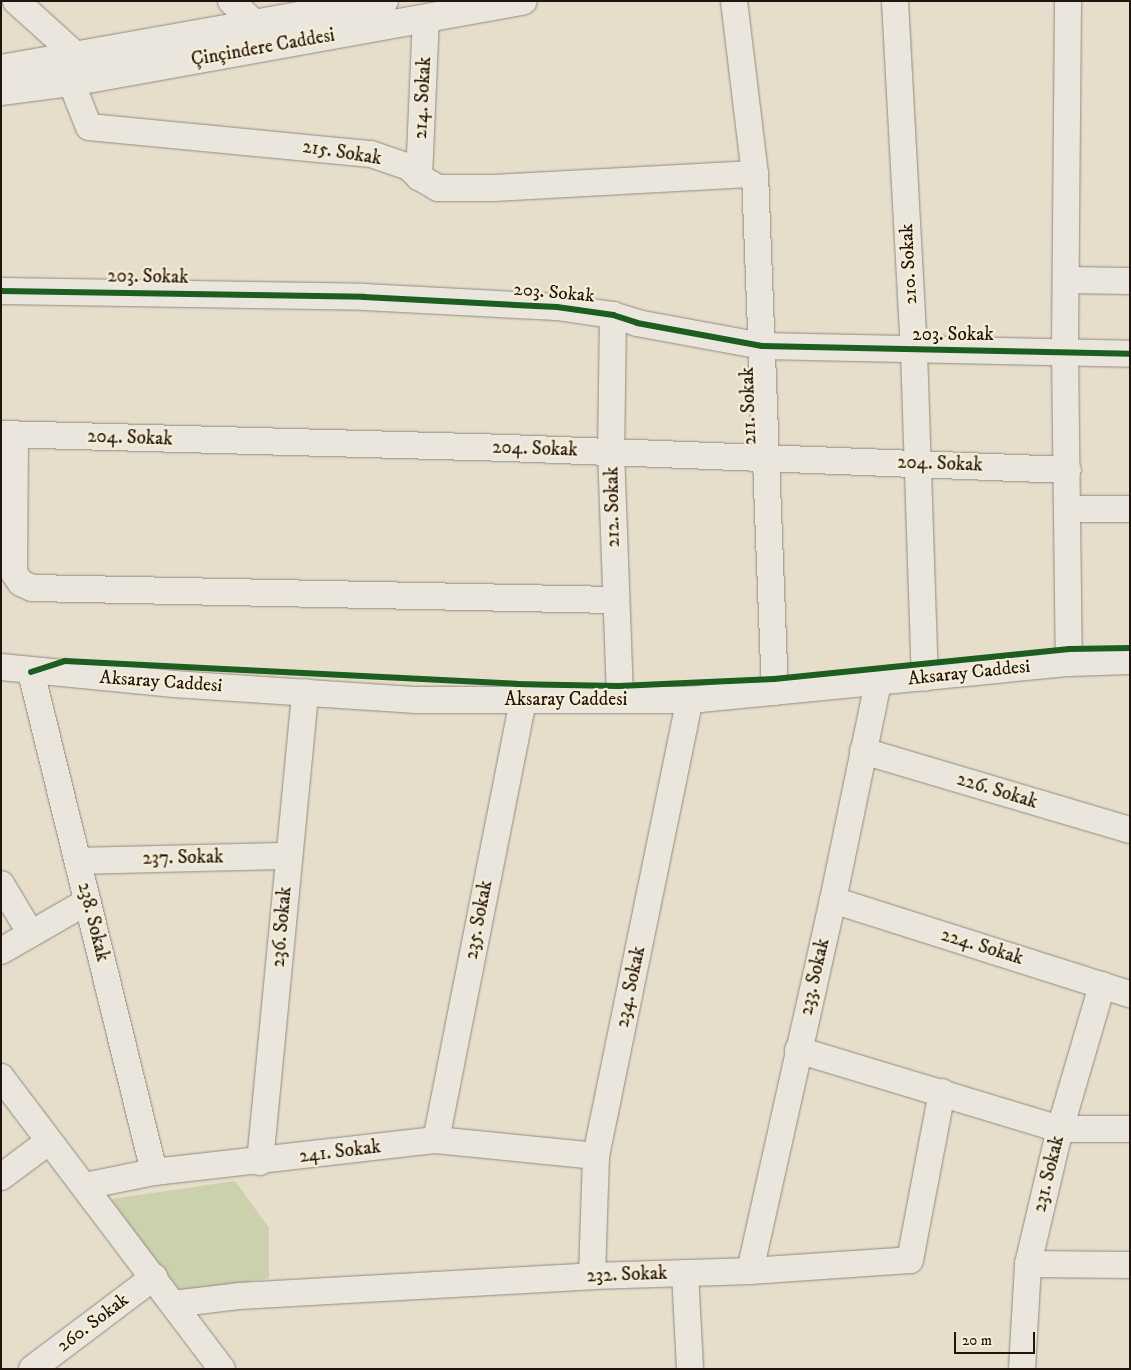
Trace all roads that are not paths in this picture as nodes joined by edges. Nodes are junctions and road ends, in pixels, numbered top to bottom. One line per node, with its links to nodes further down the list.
1 (16, 1): 11 (street)
2 (231, 1): 9 (street)
3 (384, 1): 9 (main road, Çinçindere Caddesi)
4 (523, 1): 8 (main road, Çinçindere Caddesi)
5 (734, 1): 13 (street, 211. Sokak)
6 (895, 1): 20 (street, 210. Sokak)
7 (1068, 1): 15 (street)
8 (426, 19): 11 (main road, Çinçindere Caddesi); 14 (street, 214. Sokak)
9 (256, 24): 11 (main road, Çinçindere Caddesi)
10 (1, 69): 11 (main road, Çinçindere Caddesi)
11 (74, 70): 12 (main road, Çinçindere Caddesi); 14 (street, 215. Sokak)
12 (1, 91)
13 (755, 174): 14 (street, 215. Sokak); 19 (street, 211. Sokak)
14 (419, 178)
15 (1066, 280): 16 (street); 21 (street)
16 (1130, 281)
17 (1, 291): 18 (street, 203. Sokak)
18 (613, 315): 19 (street, 203. Sokak); 24 (street, 212. Sokak)
19 (762, 346): 20 (street, 203. Sokak); 25 (street, 211. Sokak)
20 (914, 351): 21 (street, 203. Sokak); 26 (street, 210. Sokak)
21 (1065, 351): 22 (street, 203. Sokak); 27 (street)
22 (1130, 354)
23 (8, 434): 24 (street, 204. Sokak); 30 (street)
24 (611, 451): 25 (street, 204. Sokak); 30 (street, 212. Sokak)
25 (766, 459): 26 (street, 204. Sokak); 38 (street, 211. Sokak)
26 (919, 463): 27 (street, 204. Sokak); 35 (street, 210. Sokak)
27 (1068, 470): 28 (street)
28 (1068, 508): 29 (street); 32 (street)
29 (1130, 509)
30 (615, 600): 40 (street, 212. Sokak)
31 (1130, 661): 32 (street, Aksaray Caddesi)
32 (1069, 663): 35 (street, Aksaray Caddesi)
33 (1, 667): 34 (street, Aksaray Caddesi)
34 (31, 672): 37 (street, Aksaray Caddesi); 45 (street, 238. Sokak)
35 (925, 678): 36 (street, Aksaray Caddesi)
36 (878, 682): 38 (street, Aksaray Caddesi); 42 (street, 233. Sokak)
37 (305, 692): 39 (street, Aksaray Caddesi); 44 (street, 236. Sokak)
38 (775, 692): 41 (street, Aksaray Caddesi)
39 (523, 700): 40 (street, Aksaray Caddesi); 58 (street, 235. Sokak)
40 (620, 700): 41 (street, Aksaray Caddesi)
41 (690, 700): 60 (street, 234. Sokak)
42 (863, 751): 43 (street, 226. Sokak); 47 (street, 233. Sokak)
43 (1130, 830)
44 (289, 856): 45 (street, 237. Sokak); 61 (street, 236. Sokak)
45 (78, 861): 48 (street, 238. Sokak)
46 (1, 884): 49 (street)
47 (833, 900): 51 (street, 224. Sokak); 53 (street, 233. Sokak)
48 (88, 901): 49 (street); 62 (street, 238. Sokak)
49 (31, 934): 50 (street)
50 (1, 951)
51 (1102, 985): 52 (street, 224. Sokak); 56 (street, 231. Sokak)
52 (1130, 994)
53 (798, 1050): 55 (street); 67 (street, 233. Sokak)
54 (1, 1077): 59 (street)
55 (942, 1092): 56 (street); 67 (street, 232. Sokak)
56 (1060, 1129): 57 (street); 65 (street, 231. Sokak)
57 (1130, 1129)
58 (436, 1140): 60 (street, 241. Sokak); 61 (street, 241. Sokak)
59 (48, 1142): 63 (street); 64 (street)
60 (596, 1156): 69 (street, 234. Sokak)
61 (260, 1162): 62 (street, 241. Sokak)
62 (154, 1172): 64 (street, 241. Sokak)
63 (1, 1177)
64 (85, 1186): 70 (street)
65 (1028, 1264): 66 (street); 75 (street, 231. Sokak)
66 (1130, 1265)
67 (750, 1271): 68 (street, 232. Sokak)
68 (685, 1273): 69 (street, 232. Sokak); 74 (street)
69 (592, 1276): 71 (street, 232. Sokak)
70 (154, 1277): 71 (street); 72 (street, 260. Sokak)
71 (173, 1304): 73 (street)
72 (32, 1369)
73 (222, 1369)
74 (690, 1369)
75 (1022, 1369)

